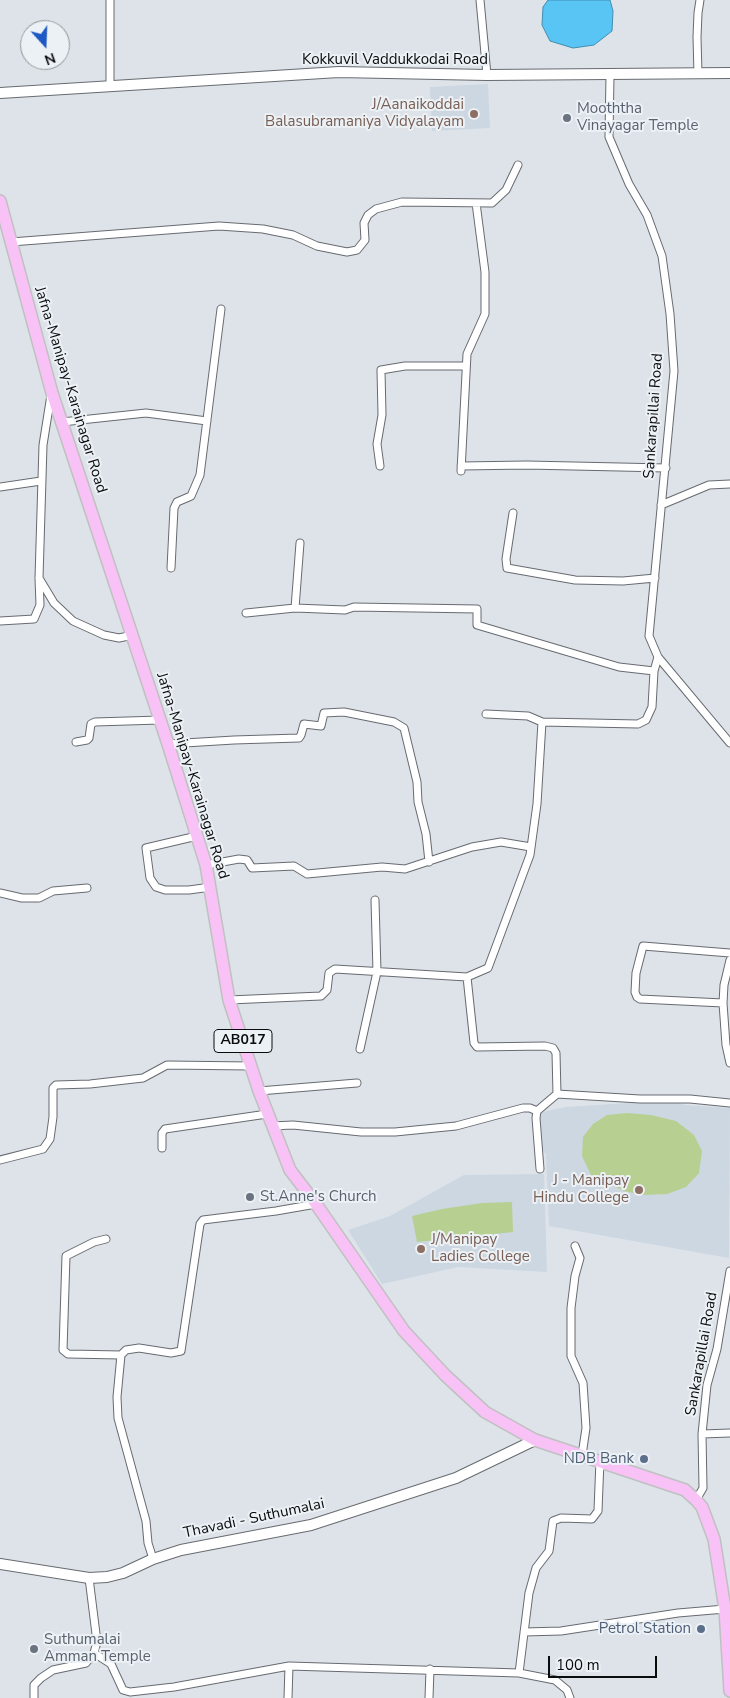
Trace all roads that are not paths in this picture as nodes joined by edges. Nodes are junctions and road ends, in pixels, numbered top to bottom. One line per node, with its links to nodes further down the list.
1 (110, 0): 8 (street)
2 (480, 0): 6 (street)
3 (700, 0): 5 (street)
4 (730, 73): 5 (main road, Kokkuvil Vaddukkodai Road)
5 (698, 74): 7 (main road, Kokkuvil Vaddukkodai Road)
6 (487, 75): 7 (main road, Kokkuvil Vaddukkodai Road); 8 (main road, Kokkuvil Vaddukkodai Road)
7 (610, 75): 20 (street, Sankarapillai Road)
8 (110, 87): 9 (main road, Kokkuvil Vaddukkodai Road)
9 (0, 93)
10 (518, 165): 12 (street)
11 (0, 201): 13 (main road, Jafna-Manipay-Karainagar Road / AB017)
12 (476, 203): 13 (street); 15 (street)
13 (10, 242): 16 (main road, Jafna-Manipay-Karainagar Road / AB017)
14 (221, 309): 17 (street)
15 (466, 366): 19 (street); 20 (street)
16 (52, 392): 18 (main road, Jafna-Manipay-Karainagar Road / AB017); 21 (street)
17 (207, 421): 18 (street); 27 (street)
18 (62, 422): 33 (main road, Jafna-Manipay-Karainagar Road / AB017)
19 (380, 466)
20 (666, 468): 24 (street, Sankarapillai Road)
21 (41, 481): 23 (street); 28 (street)
22 (730, 484): 24 (street)
23 (0, 487)
24 (661, 505): 29 (street, Sankarapillai Road)
25 (512, 513): 29 (street)
26 (300, 543): 30 (street)
27 (171, 568)
28 (38, 578): 32 (street); 33 (street)
29 (654, 578): 34 (street, Sankarapillai Road)
30 (295, 608): 31 (street); 35 (street)
31 (246, 613)
32 (0, 621)
33 (133, 635): 37 (main road, Jafna-Manipay-Karainagar Road / AB017)
34 (658, 657): 35 (street); 40 (street, Sankarapillai Road)
35 (654, 671): 38 (street)
36 (486, 714): 38 (street)
37 (160, 720): 39 (street); 41 (main road, Jafna-Manipay-Karainagar Road / AB017)
38 (542, 722): 43 (street)
39 (76, 742)
40 (730, 743)
41 (168, 744): 42 (main road, Jafna-Manipay-Karainagar Road / AB017); 44 (street)
42 (197, 836): 45 (main road, Jafna-Manipay-Karainagar Road / AB017); 46 (street)
43 (531, 847): 44 (street); 53 (street)
44 (429, 862): 45 (street)
45 (206, 865): 46 (main road, Jafna-Manipay-Karainagar Road / AB017)
46 (211, 887): 54 (main road, Jafna-Manipay-Karainagar Road / AB017)
47 (87, 888): 48 (street)
48 (0, 894)
49 (375, 900): 52 (street)
50 (730, 954): 55 (street)
51 (730, 960): 55 (street)
52 (377, 972): 53 (street); 54 (street); 56 (street)
53 (468, 977): 61 (street)
54 (229, 1000): 58 (main road, Jafna-Manipay-Karainagar Road / AB017)
55 (723, 1002): 57 (street)
56 (360, 1049)
57 (730, 1062)
58 (251, 1066): 60 (main road, Jafna-Manipay-Karainagar Road / AB017); 67 (street)
59 (357, 1083): 60 (street)
60 (259, 1092): 64 (main road, Jafna-Manipay-Karainagar Road / AB017)
61 (557, 1094): 62 (street); 63 (street)
62 (730, 1103)
63 (537, 1112): 65 (street); 68 (street)
64 (267, 1114): 65 (main road, Jafna-Manipay-Karainagar Road / AB017); 66 (street)
65 (272, 1126): 69 (main road, Jafna-Manipay-Karainagar Road / AB017)
66 (162, 1148)
67 (0, 1160)
68 (540, 1169)
69 (316, 1204): 73 (street); 76 (main road, Jafna-Manipay-Karainagar Road / AB017)
70 (106, 1239): 73 (street)
71 (575, 1246): 77 (street)
72 (730, 1271): 75 (street, Sankarapillai Road)
73 (121, 1355): 80 (street)
74 (730, 1433): 75 (street)
75 (702, 1434): 79 (street, Sankarapillai Road)
76 (535, 1440): 77 (main road, Jafna-Manipay-Karainagar Road / AB017); 80 (main road, Thavadi - Suthumalai)
77 (582, 1455): 78 (main road, Jafna-Manipay-Karainagar Road / AB017)
78 (600, 1460): 79 (main road, Jafna-Manipay-Karainagar Road / AB017); 85 (street)
79 (696, 1500): 83 (main road, Jafna-Manipay-Karainagar Road / AB017)
80 (153, 1559): 82 (main road, Thavadi - Suthumalai)
81 (0, 1564): 82 (main road, Thavadi - Suthumalai)
82 (89, 1578): 86 (street)
83 (726, 1609): 84 (main road, Jafna-Manipay-Karainagar Road / AB017); 85 (street)
84 (729, 1627): 90 (main road, Jafna-Manipay-Karainagar Road / AB017)
85 (524, 1632): 89 (street)
86 (94, 1653): 87 (street); 91 (street)
87 (289, 1666): 88 (street); 92 (street)
88 (430, 1669): 89 (street); 93 (street)
89 (519, 1673): 94 (street)
90 (730, 1691)
91 (34, 1698)
92 (288, 1698)
93 (429, 1698)
94 (570, 1698)

